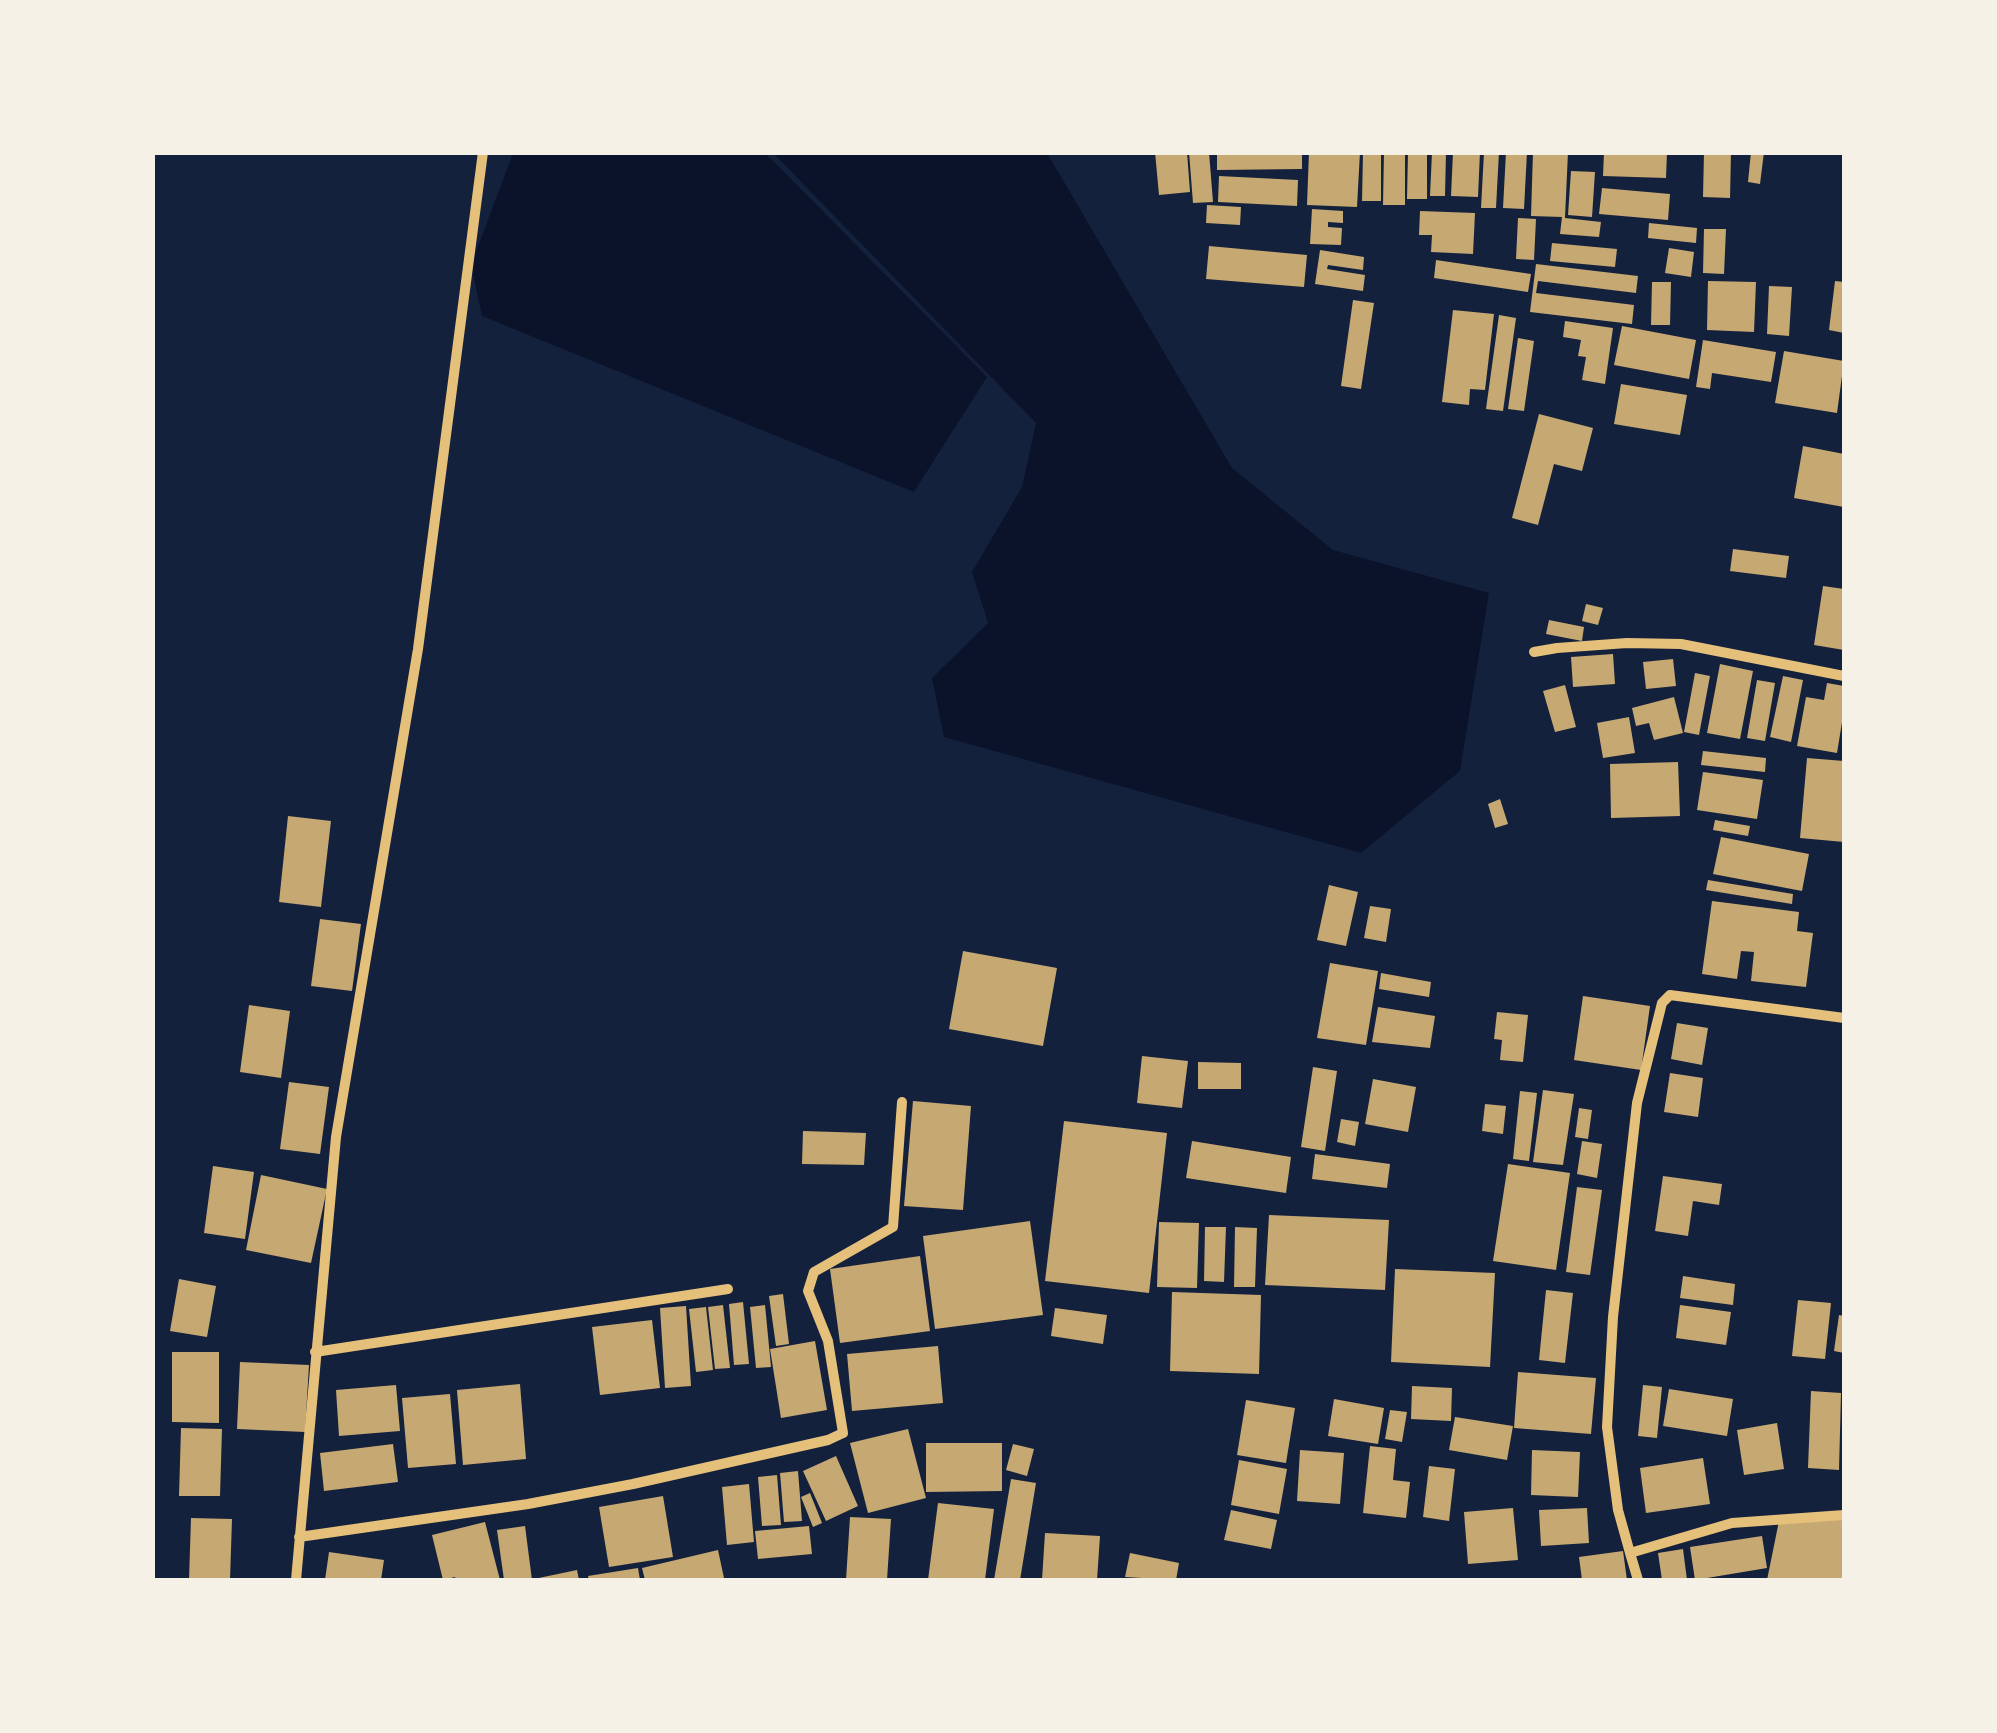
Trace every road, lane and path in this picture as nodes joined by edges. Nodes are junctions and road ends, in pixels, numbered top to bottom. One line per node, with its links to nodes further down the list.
1 (483, 152): 7 (street)
2 (1534, 652): 3 (street)
3 (1844, 676)
4 (1844, 1018): 10 (street)
5 (902, 1102): 9 (street)
6 (728, 1289): 7 (street)
7 (315, 1352): 9 (street)
8 (1844, 1514): 10 (street)
9 (299, 1536): 11 (street)
10 (1630, 1554): 12 (street)
11 (296, 1580)
12 (1638, 1580)

